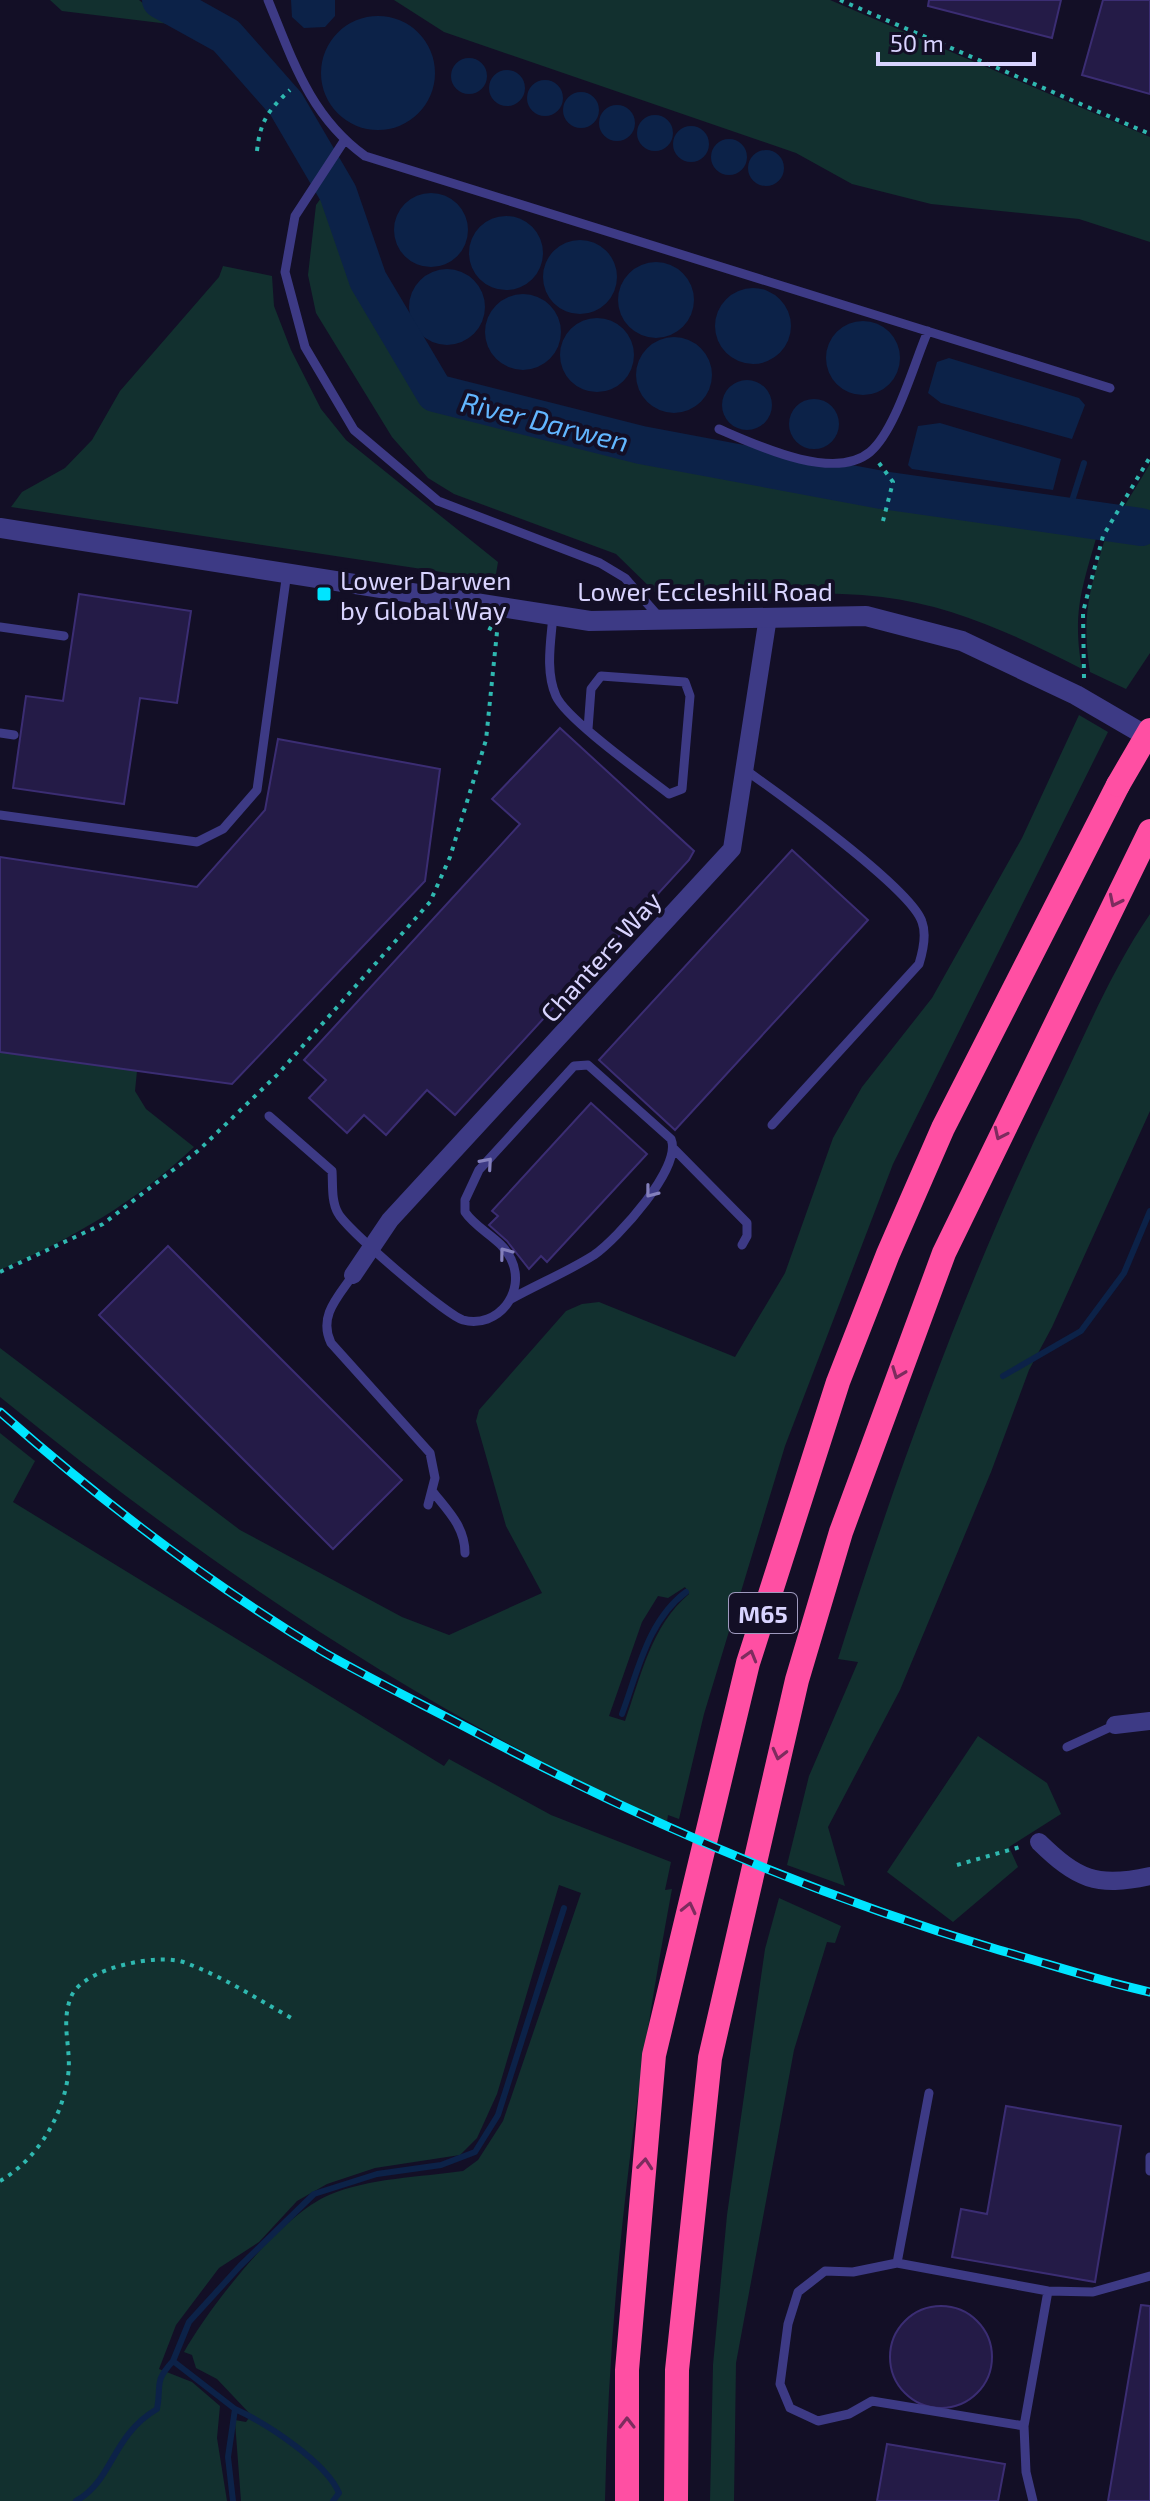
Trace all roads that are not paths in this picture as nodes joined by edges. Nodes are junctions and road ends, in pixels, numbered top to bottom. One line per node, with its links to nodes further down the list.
1 (268, 0): 2 (lane)
2 (344, 141): 3 (lane); 10 (lane)
3 (928, 331): 4 (lane); 5 (lane)
4 (1110, 388)
5 (719, 429)
6 (0, 528): 7 (street, Lower Eccleshill Road)
7 (287, 572): 8 (street, Lower Eccleshill Road); 19 (lane)
8 (553, 615): 10 (street, Lower Eccleshill Road); 13 (lane)
9 (768, 617): 10 (street, Lower Eccleshill Road); 17 (street, Lower Eccleshill Road); 18 (street, Chanters Way)
10 (661, 619)
11 (0, 627): 12 (lane)
12 (64, 636)
13 (588, 729): 13 (lane)
14 (1150, 730): 43 (highway, M65, one-way to 14, bridge)
15 (0, 733): 16 (lane)
16 (14, 735)
17 (1150, 738)
18 (744, 769): 22 (lane); 25 (street, Chanters Way)
19 (0, 815)
20 (1150, 831): 44 (highway, M65, one-way to 44)
21 (269, 1116): 25 (lane)
22 (772, 1125)
23 (674, 1149): 24 (lane); 27 (lane, one-way to 27); 27 (lane, one-way to 23)
24 (742, 1245)
25 (372, 1247): 26 (street, Chanters Way); 27 (lane)
26 (353, 1275): 28 (lane)
27 (511, 1299)
28 (433, 1492): 29 (lane); 30 (lane)
29 (428, 1505)
30 (465, 1553)
31 (1150, 1721): 32 (street)
32 (1115, 1725): 33 (lane)
33 (1067, 1747)
34 (1039, 1842): 35 (street)
35 (1150, 1876)
36 (929, 2093): 39 (lane)
37 (1150, 2157): 38 (lane)
38 (1150, 2171)
39 (897, 2263): 41 (lane); 42 (lane)
40 (1150, 2276): 41 (lane)
41 (1048, 2291): 42 (lane)
42 (1024, 2426): 45 (lane)
43 (627, 2501)
44 (676, 2501)
45 (1033, 2501)

